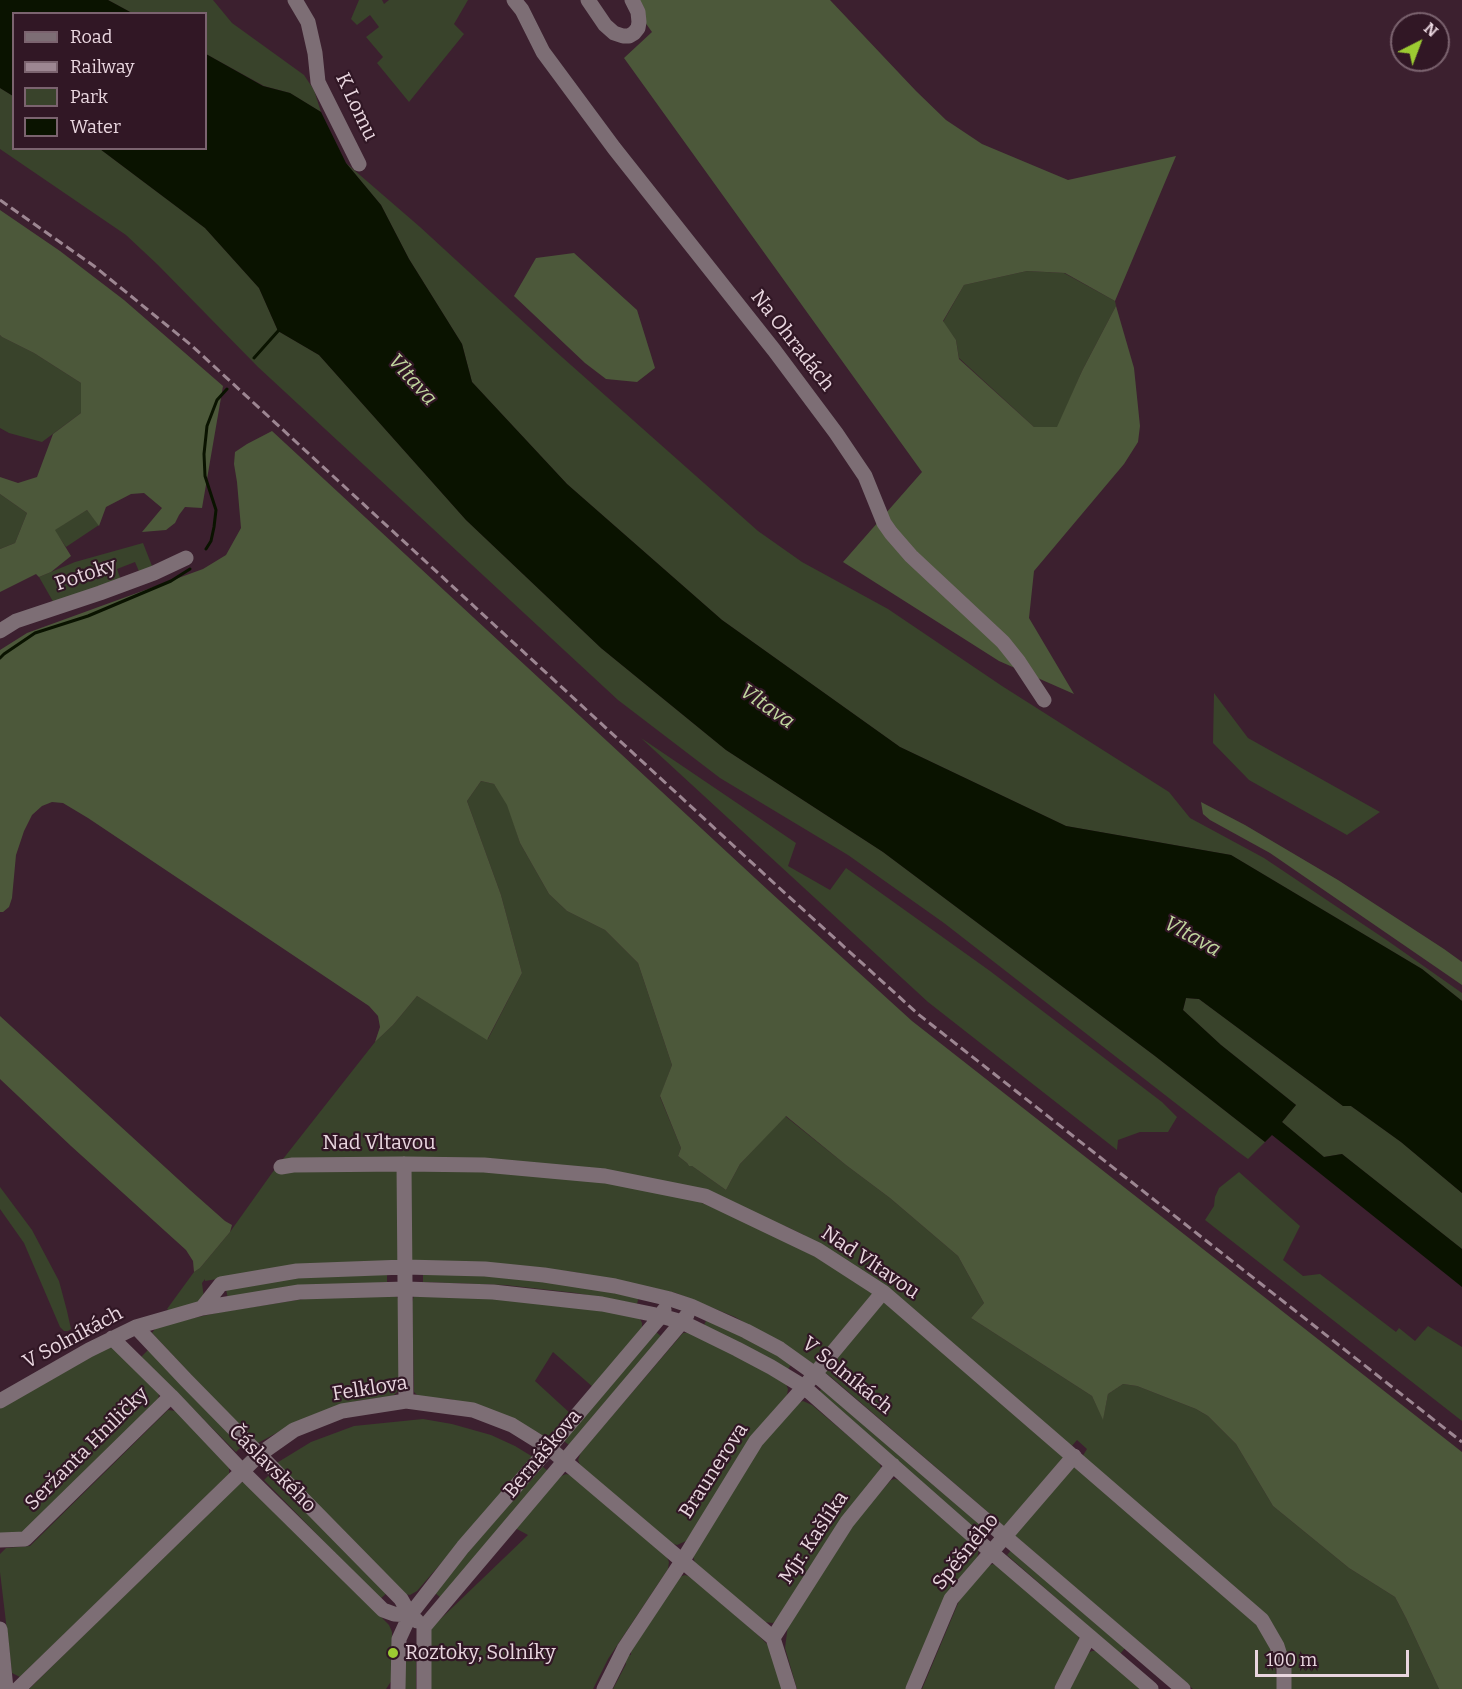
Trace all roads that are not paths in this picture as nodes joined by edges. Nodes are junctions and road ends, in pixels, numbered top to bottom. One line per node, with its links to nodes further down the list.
1 (295, 0): 5 (street, K Lomu)
2 (514, 0): 8 (street, Na Ohradách)
3 (588, 0): 4 (street)
4 (632, 0)
5 (359, 164)
6 (186, 558): 7 (street, Potoky)
7 (0, 631)
8 (1044, 700)
9 (404, 1164): 10 (street, Nad Vltavou); 11 (street); 13 (street, Nad Vltavou)
10 (281, 1167)
11 (405, 1267): 12 (street); 14 (street, V Solníkách); 16 (street, V Solníkách)
12 (406, 1289): 16 (street, V Solníkách); 17 (street, V Solníkách); 25 (street)
13 (884, 1292): 21 (street, Braunerova); 28 (street, Nad Vltavou)
14 (670, 1299): 15 (street, V Solníkách); 17 (street, Bernáškova)
15 (691, 1306): 18 (street, Bernáškova); 21 (street, V Solníkách)
16 (202, 1308): 19 (street, V Solníkách)
17 (661, 1316): 18 (street, V Solníkách); 26 (street, Bernáškova)
18 (682, 1322): 22 (street, V Solníkách); 29 (street, Bernáškova)
19 (136, 1327): 20 (street, V Solníkách); 27 (street, Čáslavského)
20 (112, 1338): 23 (street, Čáslavského); 24 (street, V Solníkách)
21 (815, 1374): 22 (street, Braunerova); 32 (street, V Solníkách)
22 (804, 1387): 30 (street, V Solníkách); 35 (street, Braunerova)
23 (171, 1396): 31 (street, Čáslavského); 33 (street, Seržanta Hniličky)
24 (0, 1401)
25 (406, 1401): 26 (street, Felklova); 27 (street, Felklova)
26 (549, 1448): 29 (street, Felklova); 36 (street, Bernáškova)
27 (260, 1454): 31 (street, Felklova); 36 (street, Čáslavského)
28 (1074, 1456): 32 (street, Spěšného); 51 (street, Nad Vltavou)
29 (565, 1461): 35 (street, Felklova); 37 (street, Bernáškova)
30 (893, 1465): 34 (street, V Solníkách); 40 (street, Mjr. Kašlíka)
31 (242, 1471): 36 (street, Čáslavského); 42 (street, Felklova)
32 (1005, 1537): 34 (street, Spěšného); 50 (street, V Solníkách)
33 (0, 1540)
34 (991, 1552): 39 (street, V Solníkách); 47 (street, Spěšného)
35 (682, 1560): 40 (street, Felklova); 45 (street, Braunerova)
36 (410, 1615): 37 (street, Čáslavského); 43 (street, Bernáškova)
37 (424, 1627): 44 (street)
38 (0, 1629): 41 (street)
39 (1089, 1636): 48 (street); 49 (street, V Solníkách)
40 (773, 1638): 46 (street)
41 (6, 1689)
42 (18, 1689)
43 (398, 1689)
44 (424, 1689)
45 (604, 1689)
46 (789, 1689)
47 (913, 1689)
48 (1062, 1689)
49 (1151, 1689)
50 (1183, 1689)
51 (1284, 1689)

